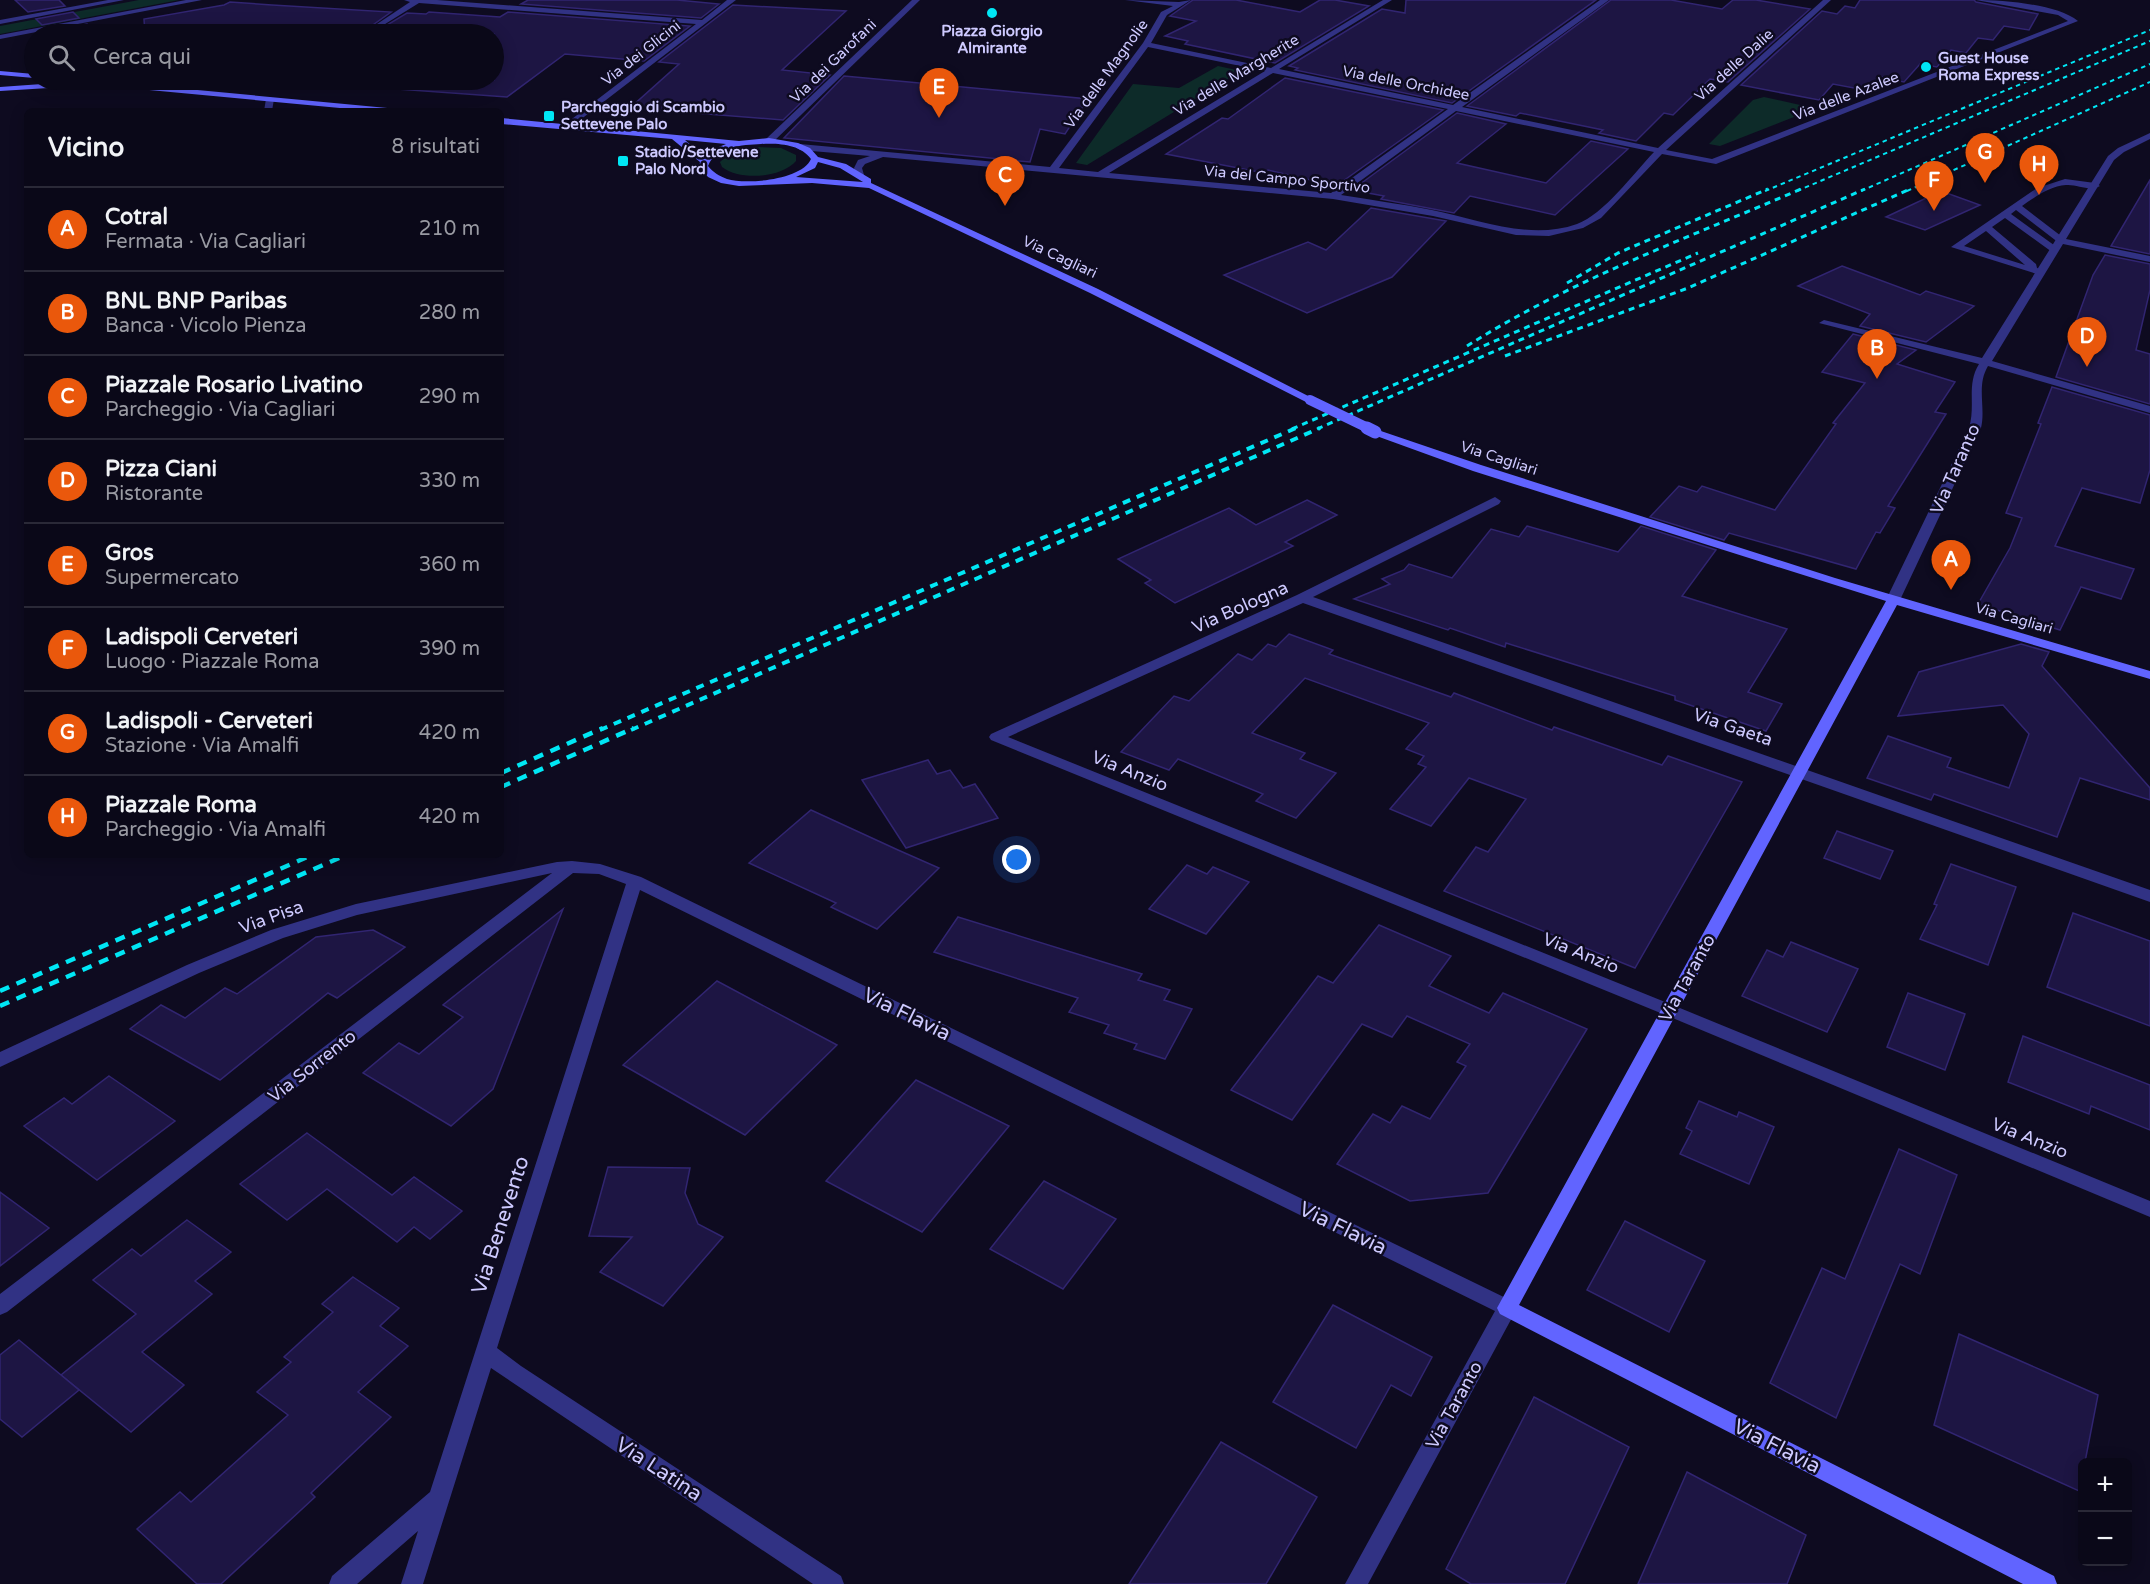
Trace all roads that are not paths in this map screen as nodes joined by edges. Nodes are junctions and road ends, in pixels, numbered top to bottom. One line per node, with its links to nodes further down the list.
1 (120, 0): 13 (street)
2 (198, 0): 15 (street)
3 (408, 0): 11 (street)
4 (732, 0): 14 (street, Via dei Glicini)
5 (916, 0): 35 (street, Via dei Garofani)
6 (1130, 0): 12 (street)
7 (1388, 0): 20 (street, Via delle Margherite)
8 (1605, 0): 30 (street)
9 (1827, 0): 38 (street, Via delle Dalie)
10 (1980, 0): 38 (street, Via delle Azalee)
11 (417, 1): 14 (street); 16 (street)
12 (1183, 2): 19 (street, Via delle Magnolie)
13 (0, 22)
14 (703, 22): 32 (street, Via dei Glicini)
15 (70, 24)
16 (381, 24)
17 (24, 33): 18 (street)
18 (0, 37)
19 (1146, 44): 20 (street, Via delle Orchidee); 42 (street, Via delle Magnolie)
20 (1270, 69): 30 (street, Via delle Orchidee); 44 (street, Via delle Margherite)
21 (0, 73): 22 (street)
22 (24, 75)
23 (24, 87): 24 (street)
24 (0, 88)
25 (176, 90): 26 (street)
26 (188, 91): 27 (street)
27 (270, 99): 28 (street); 29 (street)
28 (268, 108)
29 (366, 108)
30 (1458, 108): 38 (street, Via delle Orchidee); 48 (street)
31 (504, 121): 32 (street)
32 (567, 127): 33 (street)
33 (672, 136): 36 (street); 41 (street)
34 (2150, 136): 47 (street, Via Taranto)
35 (769, 141): 36 (street); 37 (street)
36 (747, 143): 41 (street)
37 (800, 147): 39 (street, Via del Campo Sportivo); 40 (street)
38 (1659, 151): 48 (street, Via del Campo Sportivo)
39 (881, 154): 40 (street, Via del Campo Sportivo); 42 (street, Via del Campo Sportivo); 43 (street)
40 (815, 159): 43 (street, Via Cagliari); 45 (street)
41 (704, 161): 45 (street)
42 (1053, 170): 44 (street, Via del Campo Sportivo)
43 (860, 175): 46 (street, Via Cagliari)
44 (1099, 175): 48 (street, Via del Campo Sportivo)
45 (776, 181): 46 (street, Via Cagliari)
46 (872, 186): 61 (street, Via Cagliari, bridge)
47 (2095, 186): 49 (street); 52 (street, Via Taranto)
48 (1333, 196)
49 (2020, 204): 50 (street); 52 (street)
50 (2006, 214): 51 (street); 52 (street)
51 (1982, 230): 54 (street); 54 (street); 55 (street)
52 (2061, 242): 53 (street); 55 (street, Via Taranto)
53 (2150, 259)
54 (2012, 263): 55 (street)
55 (2040, 272): 57 (street, Via Taranto)
56 (1824, 323): 57 (street)
57 (1985, 362): 58 (street); 61 (street, Via Taranto)
58 (2150, 410)
59 (1495, 501): 60 (street, Via Bologna)
60 (1302, 598): 63 (street, Via Bologna); 64 (street, Via Gaeta)
61 (1893, 600): 62 (street, Via Cagliari); 64 (street, Via Taranto)
62 (2150, 675)
63 (996, 737): 68 (street, Via Anzio)
64 (1800, 771): 67 (street, Via Gaeta); 68 (street, Via Taranto)
65 (572, 866): 66 (street); 69 (street, Via Pisa); 71 (street, Via Sorrento)
66 (635, 881): 72 (street, Via Flavia); 73 (street, Via Benevento)
67 (2150, 896)
68 (1670, 1010): 70 (street, Via Anzio); 72 (street, Via Taranto)
69 (0, 1060)
70 (2150, 1209)
71 (0, 1306)
72 (1507, 1308): 78 (street, Via Taranto); 79 (street, Via Flavia)
73 (485, 1351): 74 (street, Via Benevento); 77 (street, Via Latina)
74 (438, 1499): 75 (street); 76 (street, Via Benevento)
75 (340, 1584)
76 (412, 1584)
77 (833, 1584)
78 (1356, 1584)
79 (2046, 1584)

